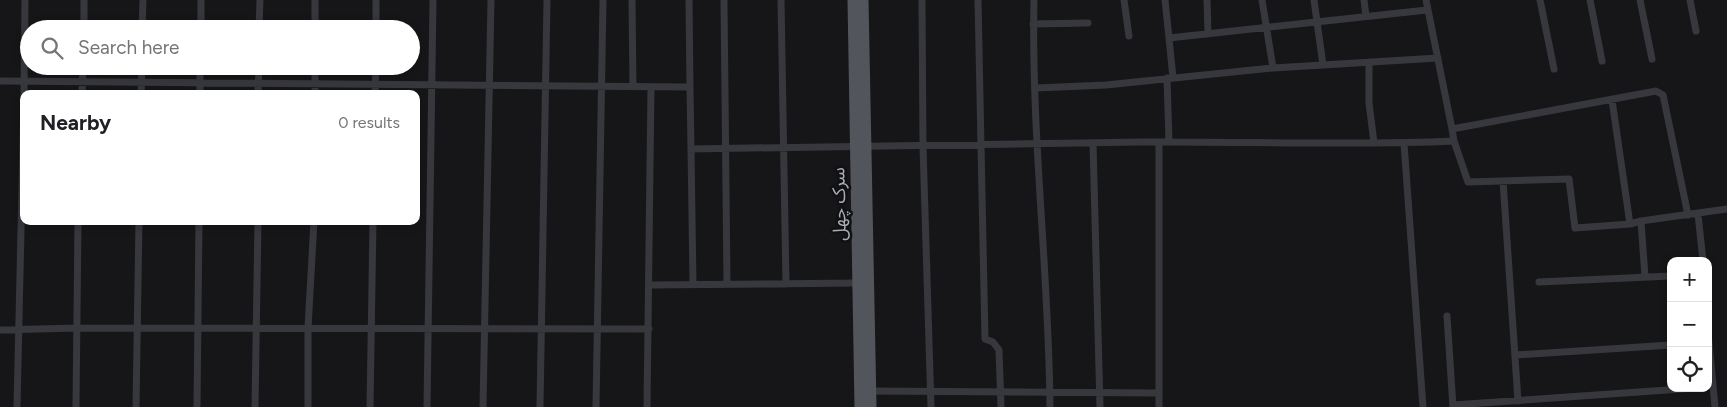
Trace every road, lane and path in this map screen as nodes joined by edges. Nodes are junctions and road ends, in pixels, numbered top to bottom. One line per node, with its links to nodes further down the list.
1 (25, 0): 34 (street)
2 (84, 0): 35 (street)
3 (143, 0): 36 (street)
4 (201, 0): 37 (street)
5 (260, 0): 38 (street)
6 (315, 0): 39 (street)
7 (376, 0): 40 (street)
8 (434, 0): 72 (street)
9 (490, 0): 73 (street)
10 (547, 0): 74 (street)
11 (603, 0): 75 (street)
12 (632, 0): 76 (street)
13 (689, 0): 78 (street)
14 (724, 0): 100 (street)
15 (781, 0): 101 (street)
16 (853, 0): 98 (main road, سرک چهل)
17 (864, 0): 98 (main road)
18 (922, 0): 97 (street)
19 (978, 0): 96 (street)
20 (1034, 0): 43 (street)
21 (1124, 0): 47 (street)
22 (1165, 0): 48 (street)
23 (1207, 0): 46 (street)
24 (1262, 0): 44 (street)
25 (1314, 0): 41 (street)
26 (1364, 0): 33 (street)
27 (1426, 0): 32 (street)
28 (1540, 0): 55 (street)
29 (1590, 0): 51 (street)
30 (1640, 0): 50 (street)
31 (1690, 0): 45 (street)
32 (1427, 10): 33 (street); 49 (street)
33 (1366, 16): 41 (street)
34 (25, 20)
35 (84, 20)
36 (142, 20)
37 (201, 20)
38 (259, 20)
39 (315, 20)
40 (376, 20)
41 (1317, 21): 44 (street); 53 (street)
42 (1088, 23): 43 (street)
43 (1033, 24): 79 (street)
44 (1266, 28): 46 (street); 54 (street)
45 (1696, 31)
46 (1208, 34): 48 (street)
47 (1129, 36)
48 (1170, 38): 63 (street)
49 (1438, 58): 52 (street); 88 (street)
50 (1652, 59)
51 (1602, 61)
52 (1369, 62): 53 (street); 93 (street)
53 (1324, 65): 54 (street)
54 (1273, 68): 63 (street)
55 (1554, 69)
56 (24, 75): 65 (street)
57 (83, 75): 66 (street)
58 (141, 75): 67 (street)
59 (200, 75): 68 (street)
60 (258, 75): 69 (street)
61 (315, 75): 70 (street)
62 (376, 75): 71 (street)
63 (1170, 78): 79 (street); 91 (street)
64 (0, 81): 65 (street)
65 (24, 81): 66 (street); 80 (street)
66 (83, 82): 67 (street); 81 (street)
67 (141, 82): 68 (street); 82 (street)
68 (200, 83): 69 (street); 83 (street)
69 (258, 84): 70 (street); 84 (street)
70 (315, 84): 71 (street); 85 (street)
71 (375, 84): 72 (street); 86 (street)
72 (432, 85): 73 (street); 129 (street)
73 (489, 86): 74 (street); 130 (street)
74 (545, 86): 75 (street); 131 (street)
75 (601, 86): 76 (street); 134 (street)
76 (633, 87): 77 (street)
77 (651, 87): 78 (street); 123 (street)
78 (690, 87): 99 (street)
79 (1036, 88): 95 (street)
80 (24, 90)
81 (82, 90)
82 (141, 90)
83 (200, 90)
84 (258, 90)
85 (315, 90)
86 (375, 90)
87 (1612, 100): 88 (street); 105 (street); 107 (street)
88 (1452, 129): 89 (street)
89 (1454, 141): 94 (street); 102 (street)
90 (1159, 142): 91 (street); 92 (street); 146 (street)
91 (1170, 142): 93 (street)
92 (1093, 143): 95 (street); 147 (street)
93 (1374, 143): 94 (street)
94 (1404, 143): 169 (street)
95 (1038, 144): 96 (street); 145 (street)
96 (980, 145): 97 (street); 143 (street)
97 (923, 147): 98 (street); 142 (street)
98 (861, 148): 101 (street); 119 (main road, سرک چهل); 141 (main road)
99 (691, 149): 100 (street); 120 (street)
100 (726, 149): 101 (street); 121 (street)
101 (782, 149): 122 (street)
102 (1503, 181): 107 (street); 139 (street)
103 (1727, 208): 104 (street)
104 (1698, 214): 105 (street); 115 (street)
105 (1688, 216): 106 (street)
106 (1641, 221): 107 (street); 117 (street)
107 (1630, 224)
108 (21, 225): 137 (street)
109 (78, 225): 125 (street)
110 (139, 225): 126 (street)
111 (199, 225): 132 (street)
112 (258, 225): 133 (street)
113 (314, 225): 127 (street)
114 (373, 225): 128 (street)
115 (1703, 257)
116 (1667, 276): 117 (street)
117 (1645, 277): 118 (street)
118 (1539, 282)
119 (858, 283): 122 (street); 141 (main road, سرک چهل)
120 (693, 284): 121 (street); 123 (street)
121 (728, 284): 122 (street)
122 (786, 284)
123 (650, 285): 135 (street)
124 (1447, 316): 149 (street)
125 (77, 328): 126 (street); 137 (street); 151 (street)
126 (138, 328): 132 (street); 152 (street)
127 (308, 328): 128 (street); 133 (street); 155 (street)
128 (371, 328): 129 (street); 156 (street)
129 (429, 328): 130 (street); 157 (street)
130 (485, 328): 131 (street); 158 (street)
131 (541, 328): 134 (street); 159 (street)
132 (199, 329): 133 (street); 153 (street)
133 (257, 329): 154 (street)
134 (598, 329): 135 (street); 160 (street)
135 (649, 329): 161 (street)
136 (0, 330): 137 (street)
137 (18, 331): 150 (street)
138 (1667, 345): 139 (street)
139 (1515, 355): 148 (street)
140 (1667, 390): 148 (street)
141 (865, 391): 142 (street); 162 (main road, سرک چهل); 163 (main road)
142 (930, 392): 143 (street); 164 (street)
143 (1000, 392): 145 (street); 165 (street)
144 (1712, 392): 170 (street)
145 (1050, 393): 147 (street); 166 (street)
146 (1159, 393): 147 (street); 168 (street)
147 (1100, 394): 167 (street)
148 (1518, 401): 149 (street)
149 (1453, 406)
150 (18, 407)
151 (76, 407)
152 (136, 407)
153 (197, 407)
154 (255, 407)
155 (308, 407)
156 (370, 407)
157 (428, 407)
158 (483, 407)
159 (540, 407)
160 (596, 407)
161 (647, 407)
162 (860, 407)
163 (871, 407)
164 (930, 407)
165 (1000, 407)
166 (1050, 407)
167 (1100, 407)
168 (1159, 407)
169 (1423, 407)
170 (1715, 407)

